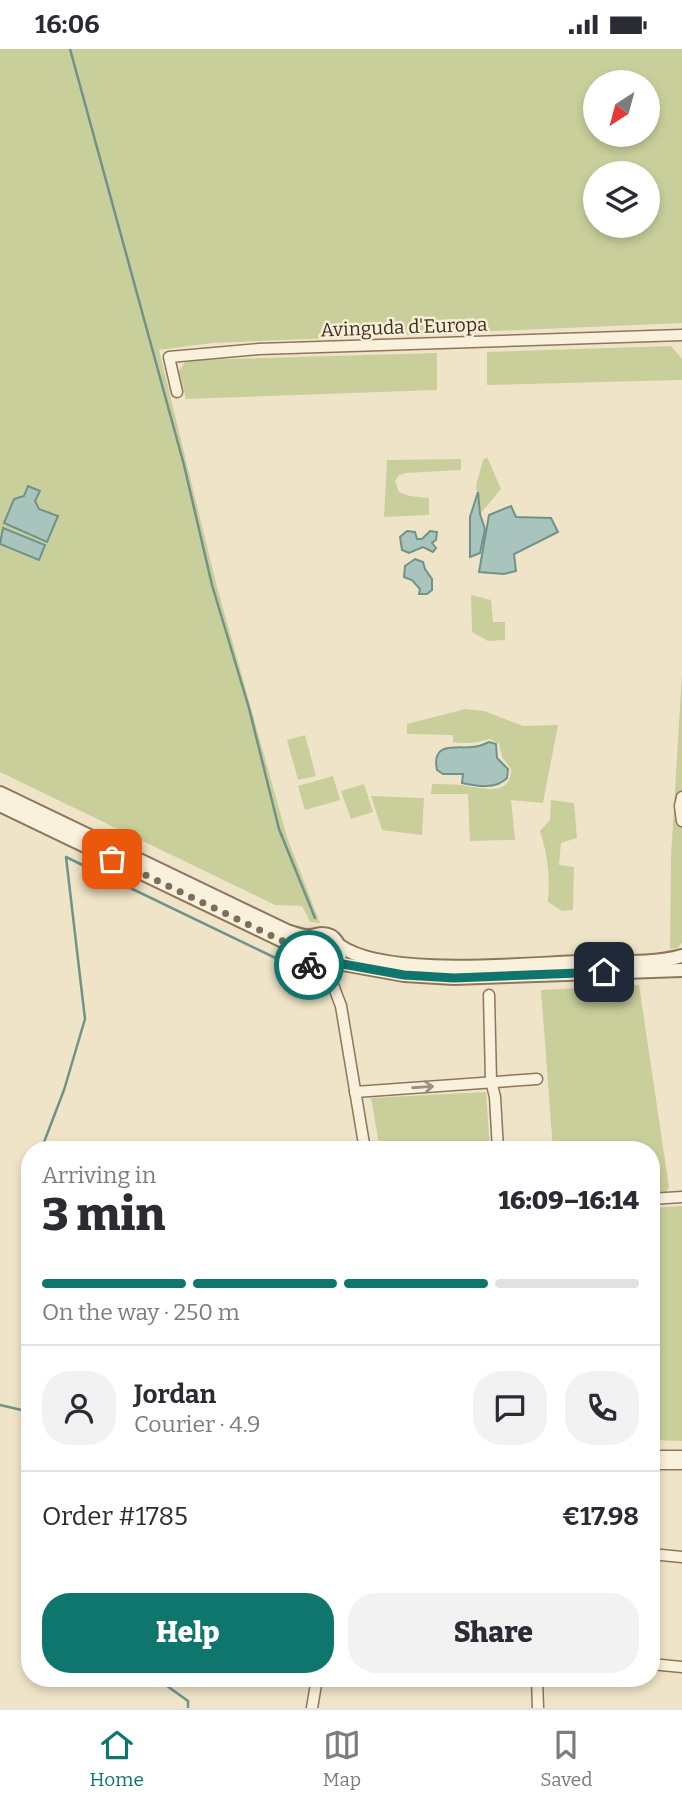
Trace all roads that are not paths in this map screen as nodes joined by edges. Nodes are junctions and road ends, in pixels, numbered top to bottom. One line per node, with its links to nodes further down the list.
1 (680, 338): 2 (street, Avinguda d'Europa)
2 (177, 392)
3 (0, 793): 7 (street)
4 (682, 797): 6 (street)
5 (0, 805): 9 (street)
6 (682, 821)
7 (312, 936): 8 (street); 9 (street)
8 (340, 946): 10 (street); 11 (street)
9 (304, 955): 12 (street)
10 (682, 955)
11 (335, 965): 12 (street); 13 (street); 14 (street)
12 (313, 968): 14 (street)
13 (682, 970)
14 (333, 988): 18 (street)
15 (489, 995): 17 (street)
16 (537, 1079): 17 (street)
17 (491, 1081): 18 (street, one-way to 17); 20 (street)
18 (355, 1092): 19 (street)
19 (363, 1141)
20 (497, 1141)
21 (682, 1197): 22 (street)
22 (660, 1198)
23 (660, 1456): 24 (street)
24 (682, 1456)
25 (660, 1464): 26 (street)
26 (682, 1464)
27 (660, 1555): 28 (street)
28 (682, 1557)
29 (660, 1665): 30 (street)
30 (682, 1667)
31 (316, 1687): 33 (street)
32 (537, 1687): 34 (street)
33 (312, 1708)
34 (538, 1708)

